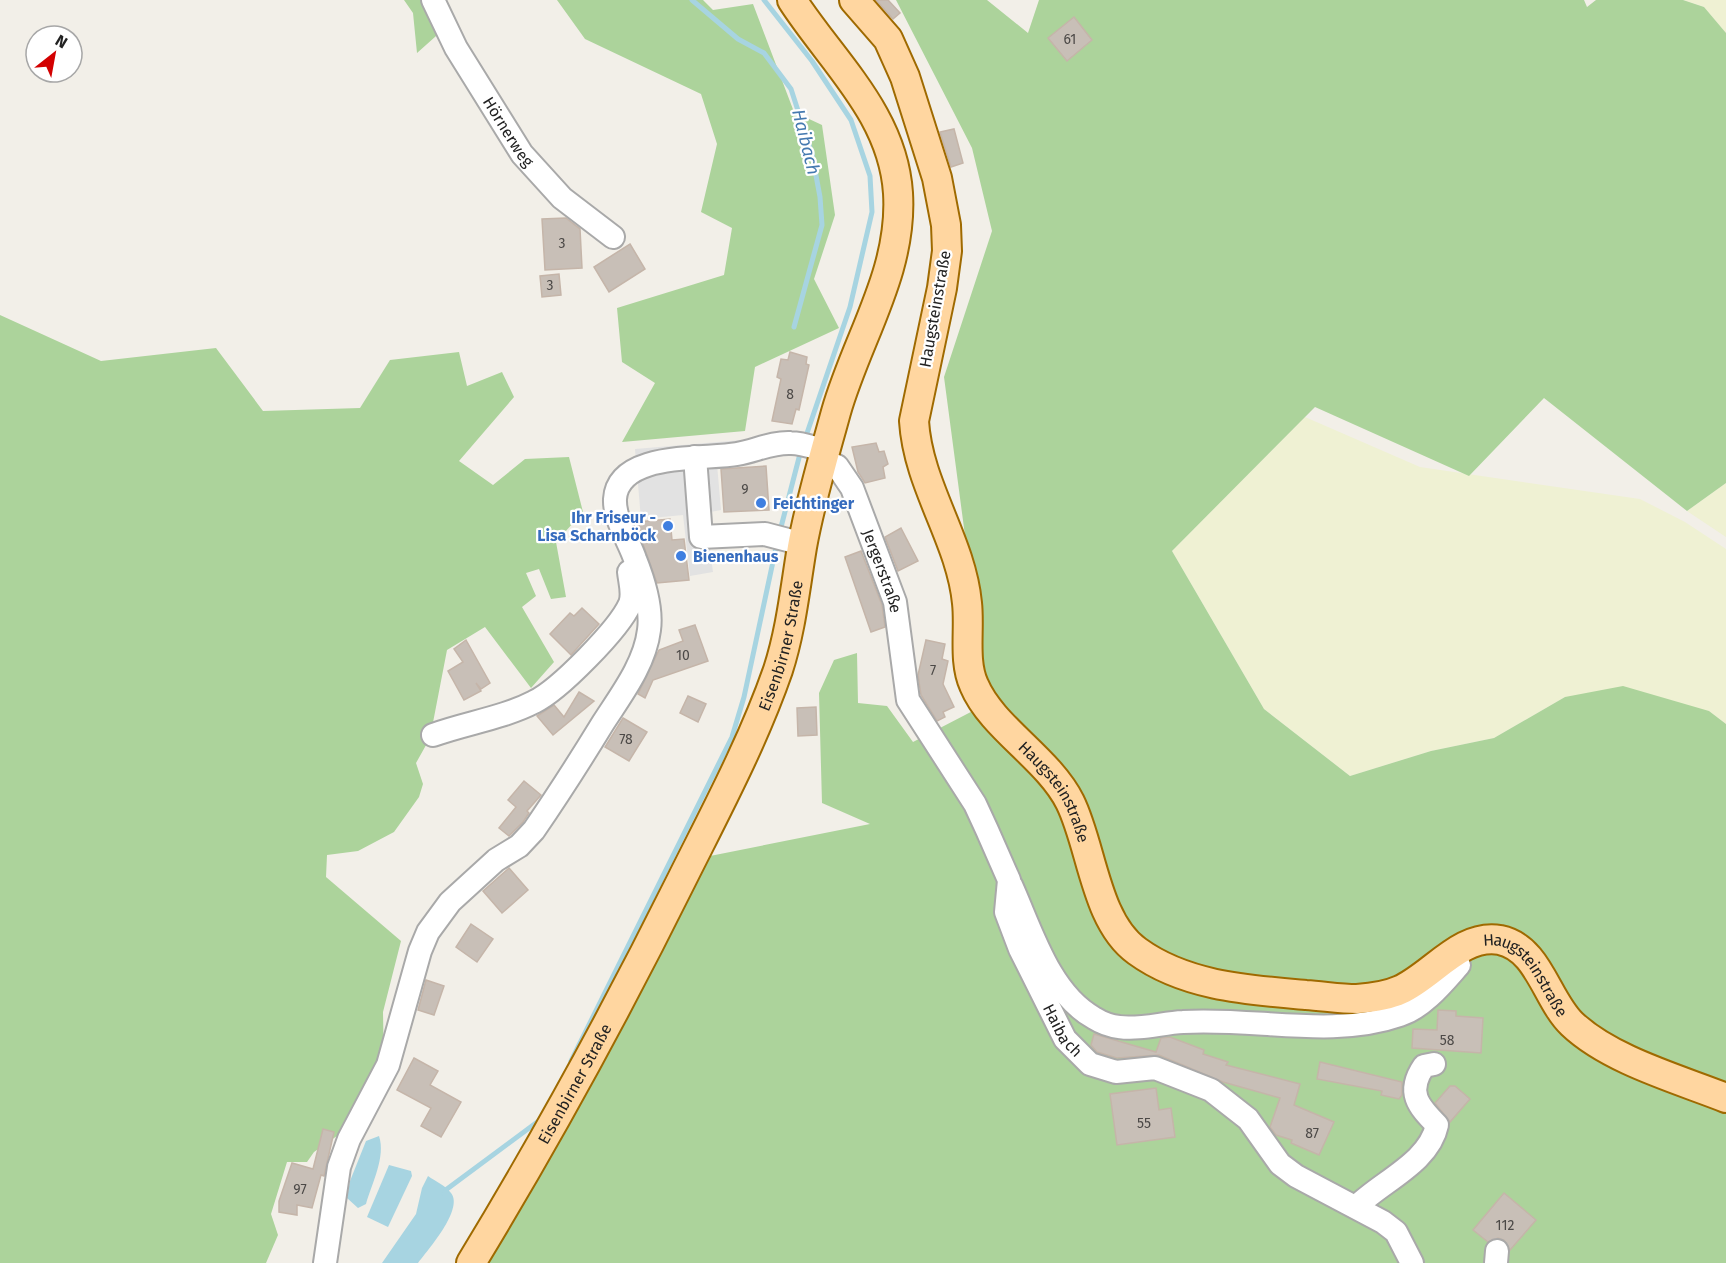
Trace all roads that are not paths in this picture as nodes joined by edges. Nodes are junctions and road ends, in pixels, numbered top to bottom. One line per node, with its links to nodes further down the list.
1 (433, 0): 4 (street, Hörnerweg)
2 (792, 0): 5 (main road, Eisenbirner Straße)
3 (854, 0): 12 (main road, Haugsteinstraße)
4 (613, 237)
5 (814, 451): 6 (street); 8 (main road, Eisenbirner Straße); 9 (street, Jergerstraße)
6 (695, 457): 7 (street); 8 (street)
7 (624, 534): 10 (street); 16 (street)
8 (784, 539): 17 (main road, Eisenbirner Straße)
9 (908, 700): 11 (street, Haibach)
10 (433, 735)
11 (1009, 880): 12 (street); 15 (street, Haibach)
12 (1451, 955): 14 (main road, Haugsteinstraße)
13 (1434, 1064): 15 (street)
14 (1726, 1098)
15 (1356, 1207): 18 (street, Haibach)
16 (324, 1263)
17 (471, 1263)
18 (1412, 1263)

